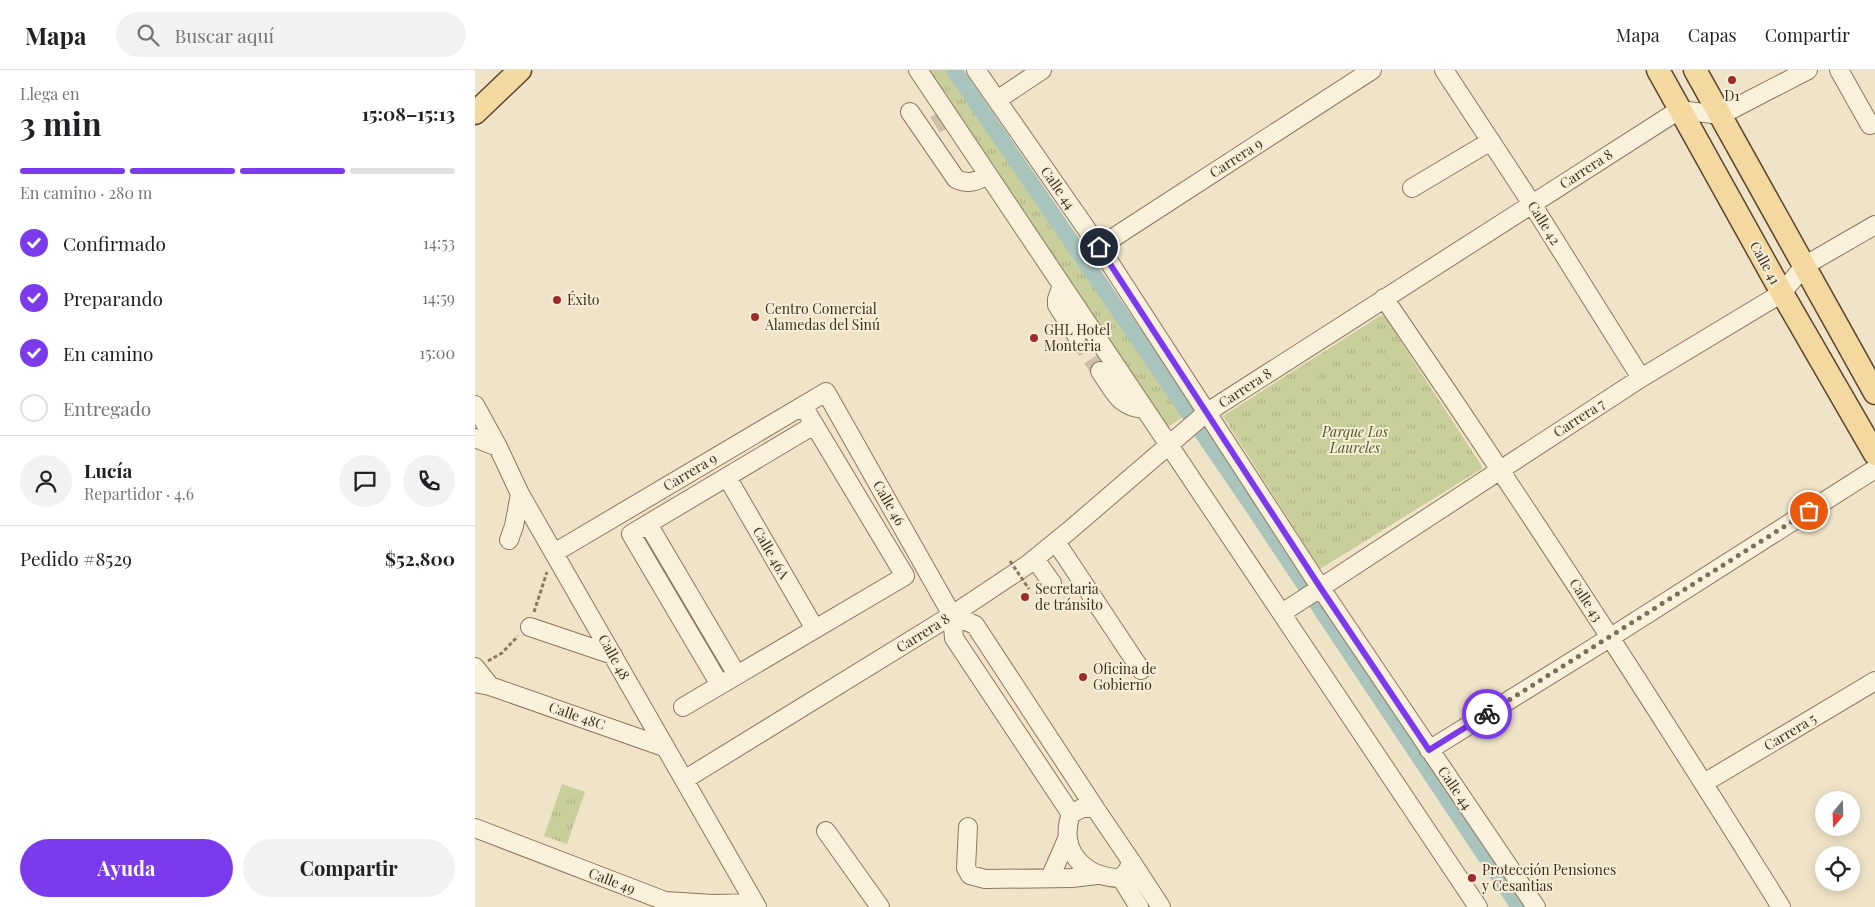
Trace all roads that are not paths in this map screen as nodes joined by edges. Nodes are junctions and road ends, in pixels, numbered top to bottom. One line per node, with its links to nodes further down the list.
1 (520, 70): 13 (main road)
2 (918, 70): 15 (street)
3 (976, 70): 11 (street, Calle 44)
4 (1042, 70): 11 (street)
5 (1373, 70): 22 (street, Carrera 9)
6 (1658, 70): 12 (main road, Calle 41)
7 (1695, 70): 14 (main road)
8 (1808, 70): 14 (street)
9 (1839, 70): 16 (street)
10 (1450, 72): 17 (street, Calle 42)
11 (997, 100): 22 (street, Calle 44)
12 (1679, 110): 14 (street); 20 (street, Carrera 8); 25 (main road, Calle 41)
13 (475, 113)
14 (1721, 115): 23 (main road)
15 (932, 118): 18 (street); 18 (street)
16 (1869, 125)
17 (1491, 141): 19 (street); 20 (street, Calle 42)
18 (988, 175): 24 (street)
19 (1412, 188)
20 (1532, 204): 26 (street, Carrera 8); 29 (street, Calle 42)
21 (1875, 225): 23 (street, Carrera 7)
22 (1099, 247): 35 (street, Calle 44)
23 (1804, 266): 25 (street, Carrera 7); 30 (main road)
24 (1062, 285): 27 (street); 34 (street)
25 (1783, 293): 29 (street, Carrera 7); 40 (main road, Calle 41)
26 (1385, 298): 35 (street, Carrera 8); 42 (street, Calle 43)
27 (1077, 336)
28 (1100, 371): 34 (street)
29 (1641, 378): 42 (street, Carrera 7)
30 (1873, 385)
31 (826, 392): 33 (street, Carrera 9); 54 (street, Calle 46)
32 (475, 405): 39 (street, Calle 48)
33 (803, 406): 36 (street); 49 (street, Carrera 9)
34 (1145, 409): 38 (street)
35 (1203, 416): 38 (street, Carrera 8); 52 (street, Calle 44)
36 (815, 426): 43 (street, Carrera 9); 56 (street)
37 (475, 438): 39 (street)
38 (1173, 442): 46 (street, Carrera 8); 53 (street)
39 (498, 447): 44 (street, Calle 48)
40 (1875, 454)
41 (1875, 468): 57 (street)
42 (1501, 469): 52 (street, Carrera 7); 57 (street, Calle 43)
43 (727, 477): 45 (street, Carrera 9); 56 (street, Calle 46A)
44 (520, 494): 47 (street); 49 (street, Calle 48)
45 (648, 524): 61 (street); 64 (street, Carrera 9)
46 (1070, 530): 48 (street, Carrera 8); 50 (street)
47 (509, 540)
48 (1055, 542): 50 (street, Carrera 8); 60 (street)
49 (554, 553): 58 (street, Calle 48)
50 (1024, 562): 51 (street); 54 (street, Carrera 8)
51 (1052, 583)
52 (1316, 590): 53 (street, Carrera 7); 67 (street, Calle 44)
53 (1287, 609): 81 (street)
54 (952, 615): 68 (street, Carrera 8); 70 (street); 71 (street, Calle 46)
55 (529, 627): 58 (street)
56 (815, 629): 61 (street)
57 (1611, 637): 67 (street); 69 (street, Calle 43)
58 (613, 655): 66 (street, Calle 48)
59 (475, 667): 63 (street, Calle 48C)
60 (1141, 670)
61 (737, 676): 64 (street)
62 (1875, 681): 69 (street, Carrera 5)
63 (483, 685): 66 (street, Calle 48C)
64 (720, 685): 65 (street)
65 (683, 707)
66 (664, 747): 68 (street, Calle 48)
67 (1429, 750): 85 (street, Calle 44)
68 (684, 780): 80 (street, Calle 48)
69 (1704, 783): 86 (street, Calle 43)
70 (1095, 808): 71 (street); 76 (street)
71 (1071, 814): 75 (street)
72 (968, 827): 78 (street)
73 (475, 828): 80 (street, Calle 49)
74 (826, 831): 82 (street)
75 (1067, 839): 77 (street); 78 (street)
76 (1131, 861): 79 (street); 84 (street)
77 (1097, 875): 78 (street); 79 (street)
78 (1050, 878)
79 (1121, 878): 83 (street)
80 (755, 905)
81 (1474, 905)
82 (880, 907)
83 (1139, 907)
84 (1161, 907)
85 (1536, 907)
86 (1781, 907)

